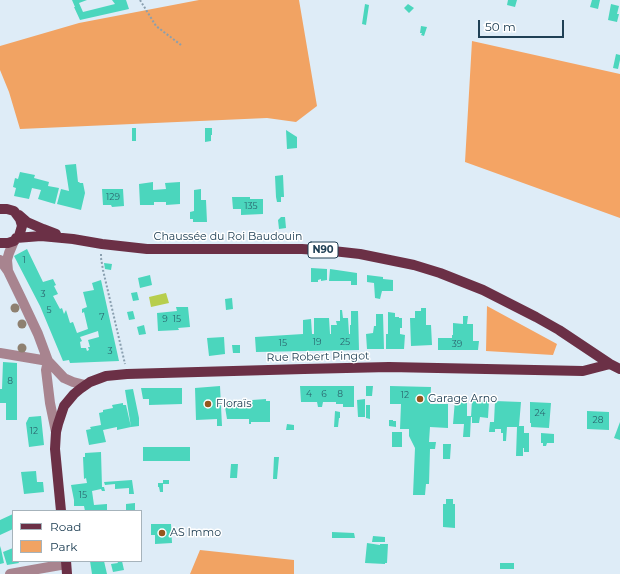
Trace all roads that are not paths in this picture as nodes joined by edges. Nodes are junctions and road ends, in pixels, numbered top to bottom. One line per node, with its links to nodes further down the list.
1 (0, 209): 2 (main road)
2 (16, 213): 3 (main road, Chaussée du Roi Baudouin / N90); 4 (main road)
3 (73, 239): 4 (main road, Chaussée du Roi Baudouin / N90); 10 (main road, Chaussée du Roi Baudouin / N90)
4 (15, 240): 5 (main road, Chaussée du Roi Baudouin); 7 (street)
5 (0, 243)
6 (0, 260): 7 (street)
7 (8, 271): 9 (street)
8 (0, 353): 9 (street)
9 (48, 361): 12 (street); 13 (street)
10 (610, 364): 11 (main road, Chaussée du Roi Baudouin / N90); 12 (main road, Rue Robert Pingot)
11 (620, 369)
12 (85, 385): 13 (main road, Rue Robert Pingot)
13 (56, 432): 14 (main road, Rue Robert Pingot)
14 (61, 510)
15 (66, 566): 16 (street)
16 (10, 574)

